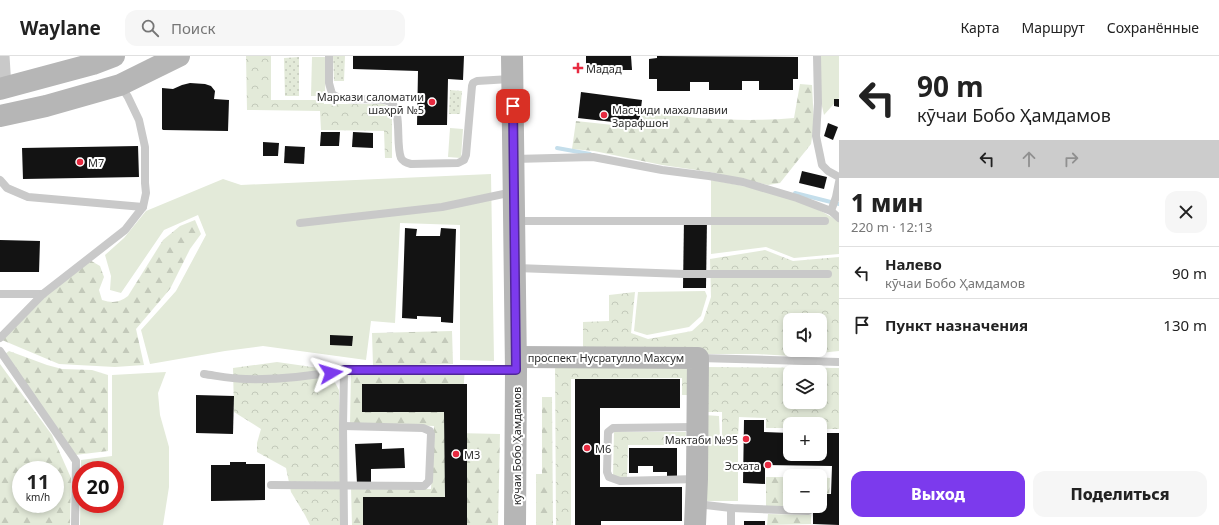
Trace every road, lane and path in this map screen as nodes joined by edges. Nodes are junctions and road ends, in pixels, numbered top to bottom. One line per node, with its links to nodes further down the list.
1 (2, 56): 9 (street)
2 (114, 56): 9 (street)
3 (179, 56): 8 (street)
4 (329, 56): 7 (lane)
5 (512, 56): 7 (street, кӯчаи Бобо Ҳамдамов)
6 (817, 56): 12 (lane)
7 (512, 79): 11 (street, кӯчаи Бобо Ҳамдамов)
8 (120, 85): 10 (street); 16 (lane)
9 (2, 88)
10 (0, 116)
11 (514, 159): 15 (street, кӯчаи Бобо Ҳамдамов); 17 (lane)
12 (839, 177)
13 (0, 180): 16 (lane)
14 (839, 182): 17 (lane)
15 (514, 192): 19 (street, кӯчаи Бобо Ҳамдамов); 21 (lane)
16 (143, 207): 25 (lane)
17 (832, 209): 18 (lane)
18 (839, 218)
19 (514, 221): 20 (lane); 22 (street, кӯчаи Бобо Ҳамдамов)
20 (825, 221)
21 (300, 223)
22 (515, 268): 23 (lane); 30 (street, кӯчаи Бобо Ҳамдамов)
23 (828, 274)
24 (0, 294): 25 (lane)
25 (42, 294): 26 (lane)
26 (0, 338)
27 (0, 351): 41 (lane)
28 (698, 358): 29 (lane); 30 (street, проспект Нусратулло Махсум); 34 (street, проспект Нусратулло Махсум)
29 (839, 362)
30 (516, 363): 31 (lane); 43 (street, кӯчаи Бобо Ҳамдамов)
31 (344, 370): 32 (lane); 33 (lane)
32 (204, 374)
33 (343, 426): 37 (lane); 37 (lane)
34 (697, 427): 35 (street, проспект Нусратулло Махсум); 35 (lane)
35 (697, 478): 40 (street, проспект Нусратулло Махсум)
36 (271, 485): 37 (lane)
37 (343, 487): 42 (lane)
38 (730, 508): 39 (lane); 40 (lane); 44 (lane)
39 (783, 510)
40 (696, 515)
41 (75, 525)
42 (344, 525)
43 (516, 525)
44 (730, 525)

